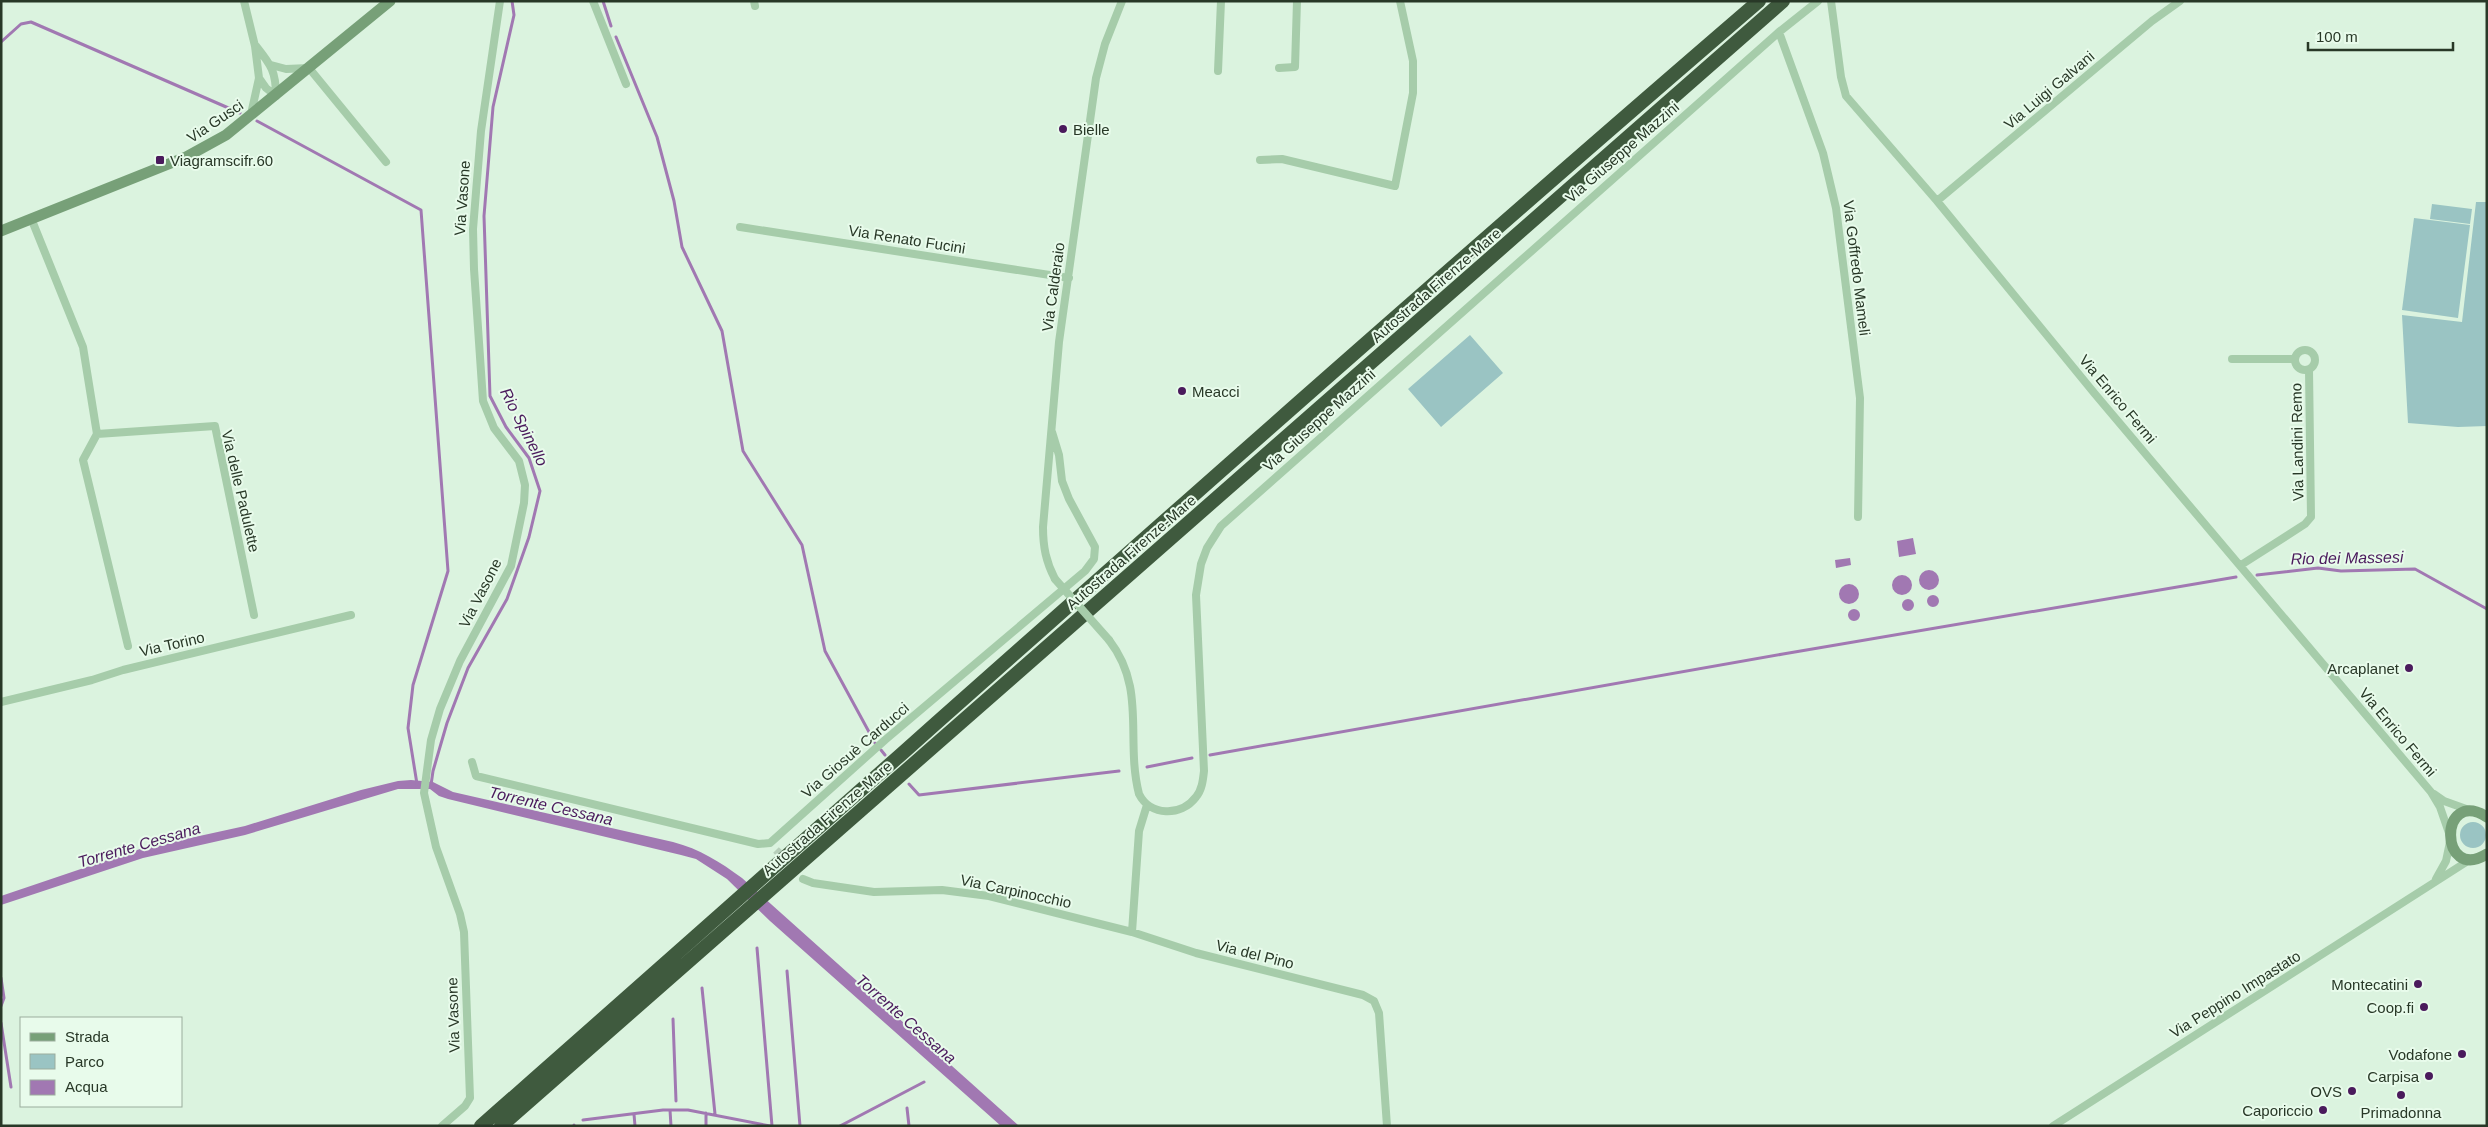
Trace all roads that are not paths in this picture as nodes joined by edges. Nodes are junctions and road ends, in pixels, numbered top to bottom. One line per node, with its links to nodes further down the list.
1 (244, 1): 15 (street)
2 (390, 1): 17 (street, Via Gusci)
3 (500, 1): 56 (street, Via Vasone)
4 (593, 1): 21 (street)
5 (1122, 1): 30 (street, Via Calderaio)
6 (1221, 1): 19 (street)
7 (1298, 1): 18 (street)
8 (1400, 1): 24 (street)
9 (1759, 1): 53 (highway, Autostrada Firenze-Mare)
10 (1782, 1): 53 (highway, Autostrada Firenze-Mare)
11 (1818, 1): 14 (street, Via Giuseppe Mazzini)
12 (1832, 1): 26 (street, Via Enrico Fermi)
13 (2180, 1): 26 (street, Via Luigi Galvani)
14 (1778, 32): 36 (street, Via Goffredo Mameli); 44 (street, Via Giuseppe Mazzini)
15 (255, 46): 16 (street); 20 (street)
16 (271, 65): 17 (street); 22 (street)
17 (309, 68): 22 (street, Via Gusci); 25 (street)
18 (1279, 68)
19 (1218, 72)
20 (259, 78): 22 (street); 23 (street)
21 (626, 84)
22 (276, 96): 23 (street, Via Gusci)
23 (251, 115): 27 (street, Via Gusci)
24 (1260, 160)
25 (386, 162)
26 (1937, 201): 37 (street, Via Enrico Fermi)
27 (31, 218): 29 (street, Via Gusci); 35 (street)
28 (740, 227): 30 (street, Via Renato Fucini)
29 (1, 232)
30 (1069, 278): 34 (street, Via Calderaio)
31 (2295, 359): 32 (street); 33 (street); 33 (street)
32 (2232, 360)
33 (2309, 370): 37 (street, Via Landini Remo)
34 (1052, 432): 44 (street, Via Calderaio, bridge); 47 (street, Via Giosuè Carducci)
35 (97, 434): 38 (street, Via delle Padulette); 40 (street)
36 (1858, 516)
37 (2241, 565): 43 (street, Via Enrico Fermi)
38 (254, 616)
39 (351, 616): 41 (street, Via Torino)
40 (128, 646)
41 (1, 702)
42 (472, 762): 47 (street)
43 (2431, 792): 45 (street); 46 (street)
44 (1147, 805): 55 (street)
45 (2484, 815): 46 (street)
46 (2449, 838): 50 (street); 52 (street)
47 (770, 843): 48 (street)
48 (776, 850)
49 (2487, 854): 50 (street)
50 (2473, 858): 52 (street, Via Peppino Impastato)
51 (803, 879): 55 (street, Via Carpinocchio)
52 (2431, 886): 60 (street, Via Peppino Impastato)
53 (759, 890): 54 (highway, Autostrada Firenze-Mare)
54 (742, 905): 57 (highway, Autostrada Firenze-Mare); 58 (highway, Autostrada Firenze-Mare)
55 (1132, 932): 59 (street, Via del Pino)
56 (442, 1126)
57 (480, 1126)
58 (501, 1126)
59 (1387, 1126)
60 (2054, 1126)

